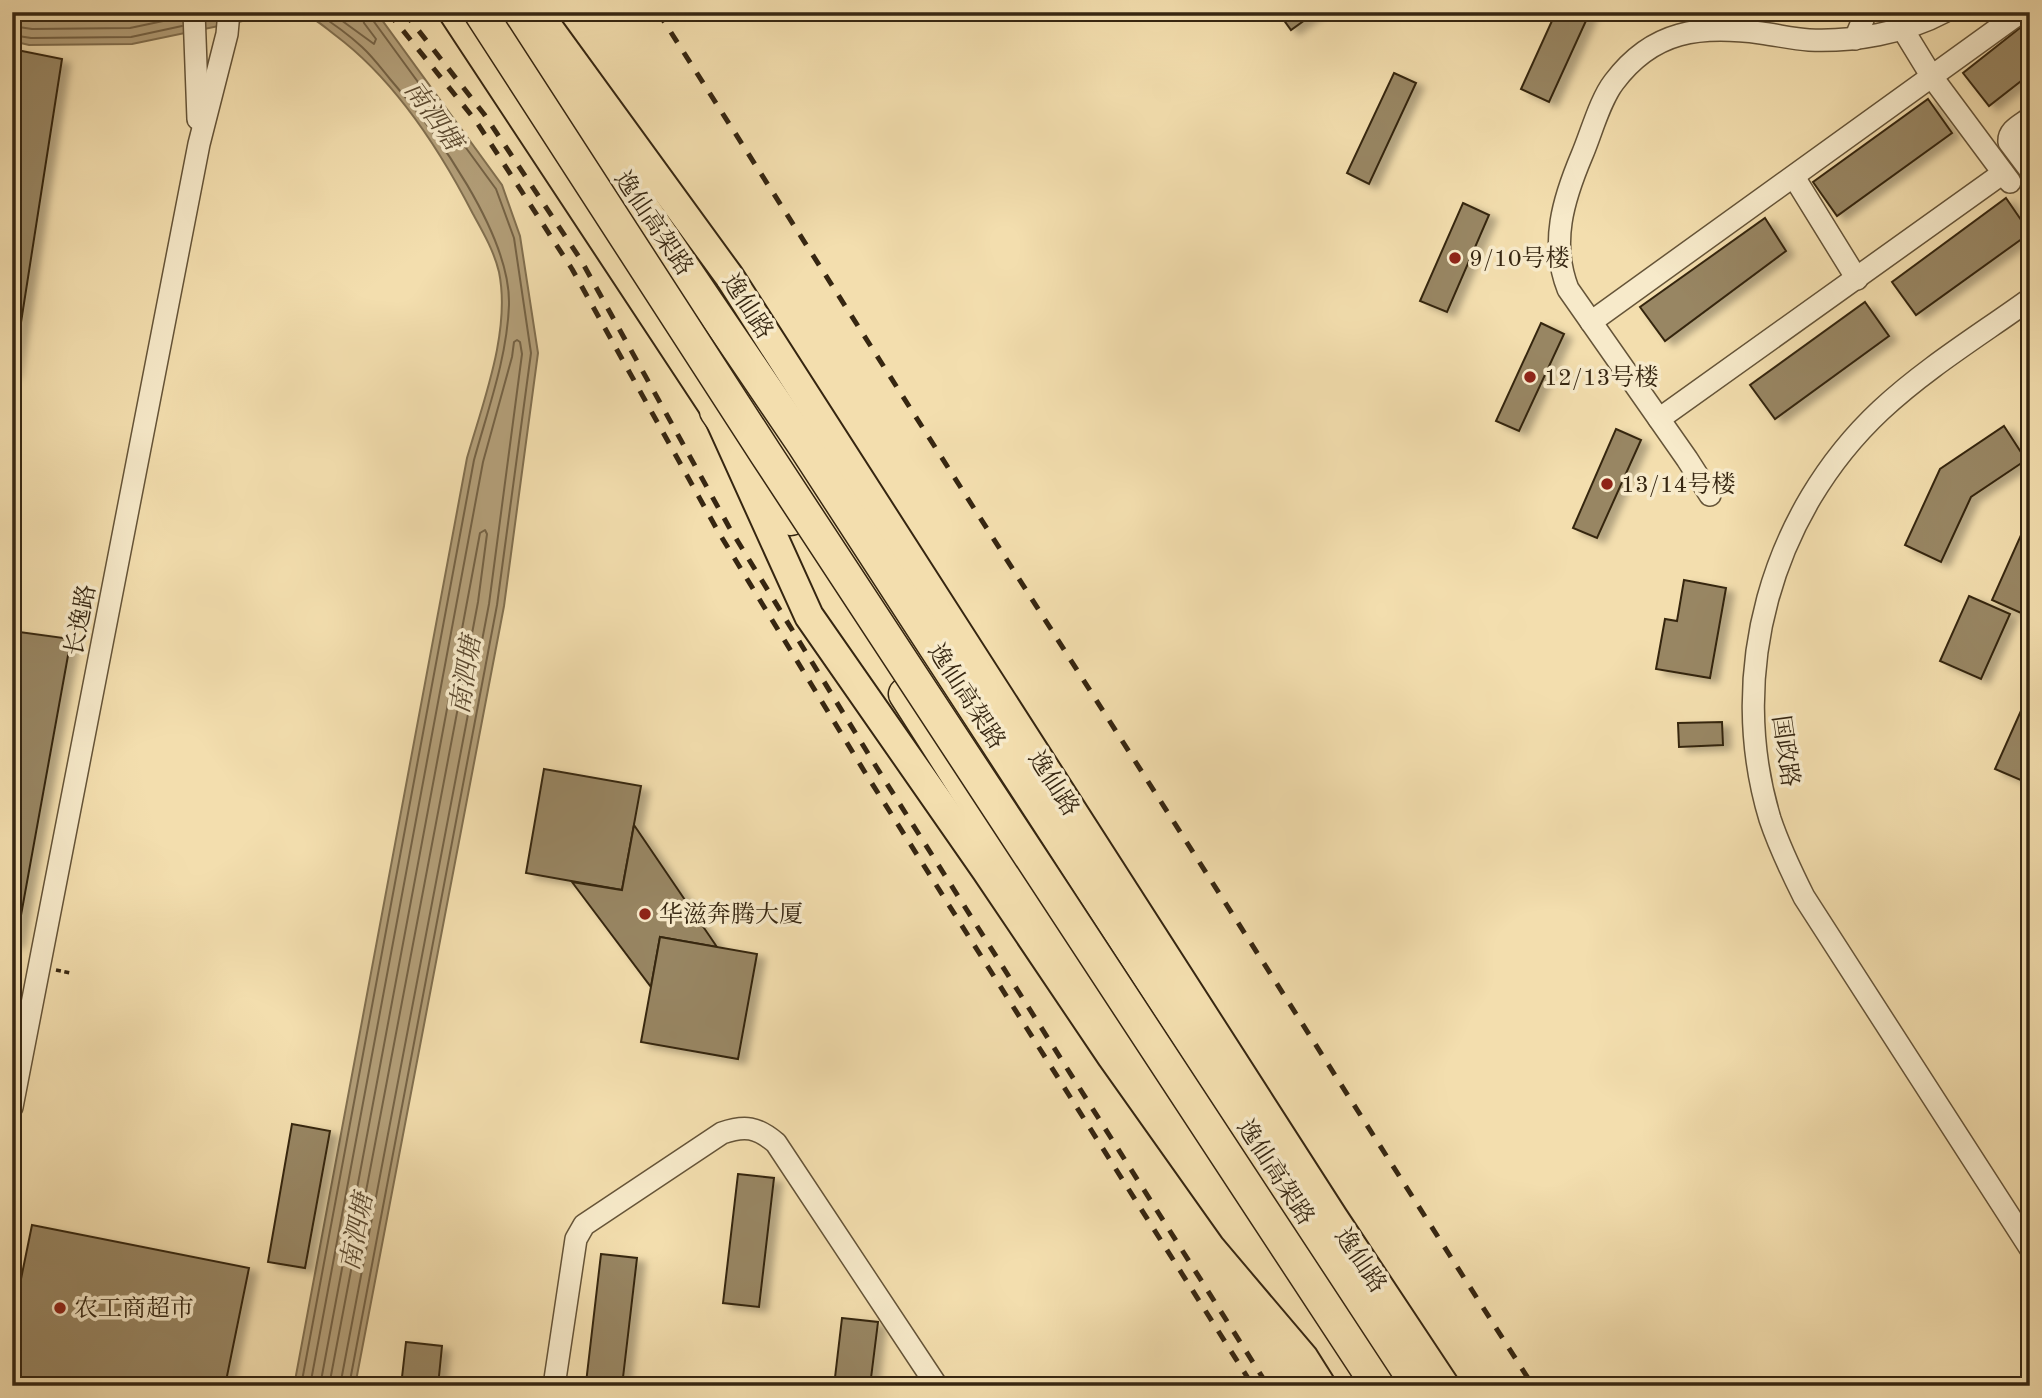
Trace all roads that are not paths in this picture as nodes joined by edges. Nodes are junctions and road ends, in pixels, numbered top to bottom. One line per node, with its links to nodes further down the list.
1 (194, 12): 15 (street, 长逸路)
2 (229, 12): 15 (street, 长逸路)
3 (453, 12): 21 (main road, 逸仙路)
4 (480, 12): 27 (highway, 逸仙高架路, bridge)
5 (510, 12): 32 (highway, 逸仙高架路)
6 (537, 12): 33 (main road, 逸仙路)
7 (1866, 12): 12 (street)
8 (1944, 12): 11 (street)
9 (2021, 12): 13 (street)
10 (1724, 21): 12 (street); 20 (street)
11 (1902, 28): 12 (street); 13 (street)
12 (1855, 39)
13 (1932, 77): 17 (street); 18 (street)
14 (2030, 118): 16 (street)
15 (199, 144): 24 (street, 长逸路)
16 (2030, 170)
17 (1794, 177): 18 (street); 20 (street)
18 (1857, 279): 22 (street)
19 (2030, 299): 26 (street, 国政路)
20 (1591, 323): 22 (street)
21 (716, 411): 27 (highway, bridge); 30 (main road, 逸仙路); 31 (main road, 逸仙路)
22 (1660, 419): 23 (street)
23 (1710, 495)
24 (20, 1022): 25 (street, 长逸路)
25 (12, 1107)
26 (2030, 1248)
27 (1307, 1277): 31 (highway, 逸仙高架路, bridge)
28 (554, 1386): 29 (street)
29 (937, 1386)
30 (1357, 1386)
31 (1380, 1386)
32 (1415, 1386)
33 (1445, 1386)

